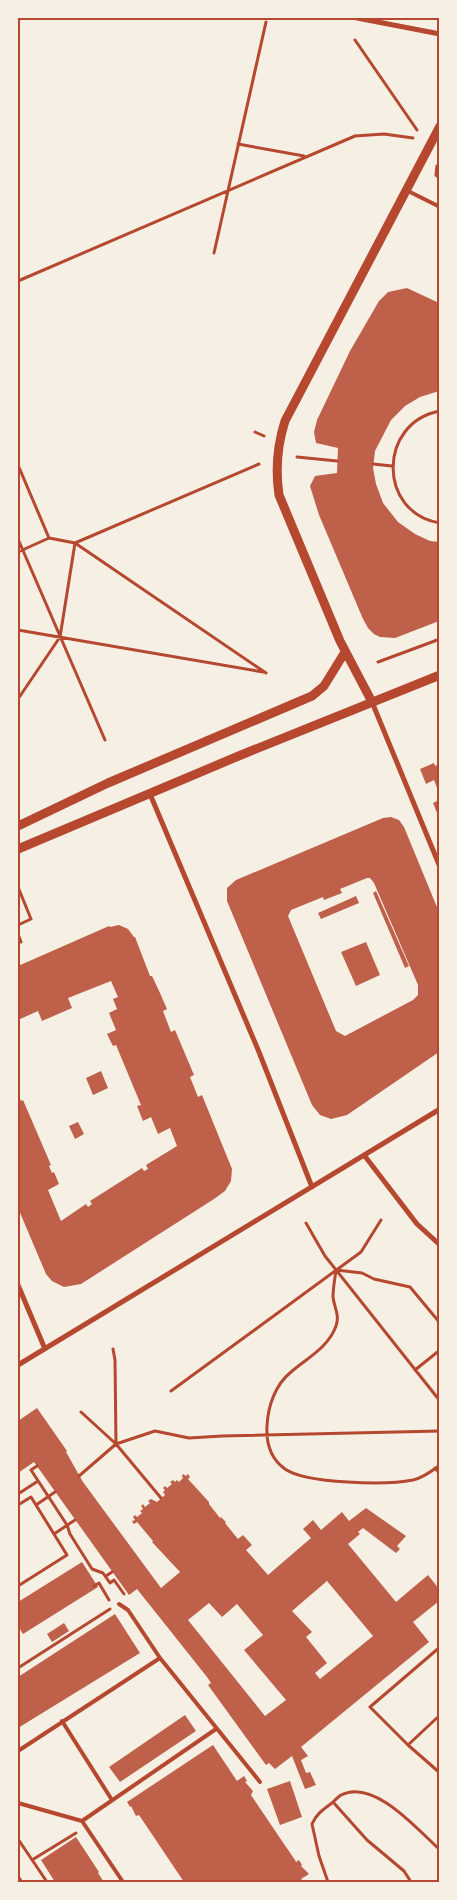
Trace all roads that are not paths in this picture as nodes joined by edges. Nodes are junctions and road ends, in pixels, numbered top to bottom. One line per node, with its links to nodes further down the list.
1 (357, 18): 2 (street)
2 (440, 34)
3 (440, 126): 4 (street)
4 (406, 190): 5 (lane); 6 (street)
5 (440, 207)
6 (345, 652): 8 (street); 10 (street)
7 (440, 675): 8 (street)
8 (372, 702): 9 (street); 12 (street)
9 (150, 794): 11 (street); 15 (street)
10 (18, 826)
11 (18, 849)
12 (440, 868)
13 (440, 1109): 14 (street)
14 (364, 1156): 15 (street); 16 (street)
15 (312, 1187): 18 (street)
16 (440, 1245)
17 (18, 1285): 18 (street)
18 (45, 1349): 19 (street)
19 (18, 1365)
20 (120, 1604): 21 (lane)
21 (160, 1658): 22 (lane); 23 (lane)
22 (62, 1721): 24 (lane); 26 (lane)
23 (216, 1729): 25 (lane); 26 (lane)
24 (18, 1751)
25 (260, 1782)
26 (112, 1800): 28 (lane)
27 (18, 1802): 28 (lane)
28 (82, 1822): 31 (lane)
29 (18, 1877): 30 (lane)
30 (21, 1882)
31 (123, 1882)

